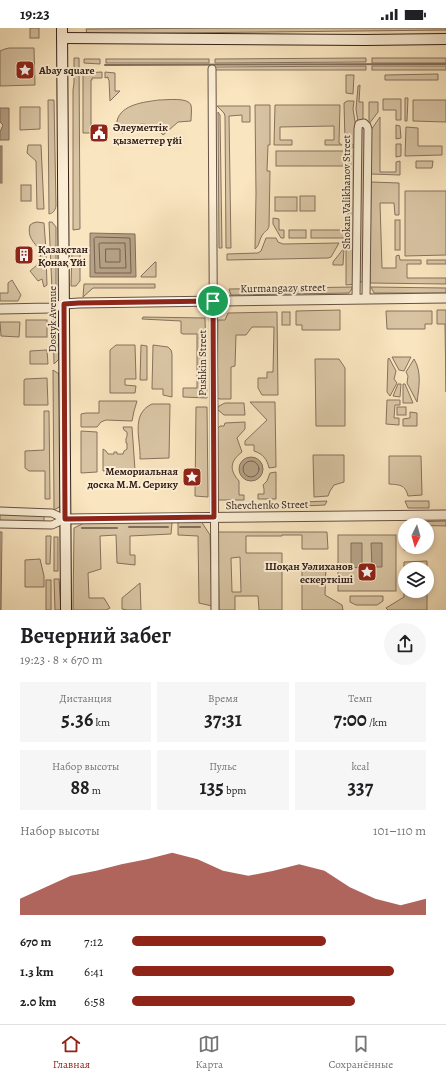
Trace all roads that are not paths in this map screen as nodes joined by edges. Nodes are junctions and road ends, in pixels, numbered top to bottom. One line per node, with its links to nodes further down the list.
1 (62, 33): 2 (main road); 8 (main road, Dostyk Avenue)
2 (446, 39)
3 (212, 69): 7 (street, Pushkin Street)
4 (446, 298): 6 (street, Kurmangazy street)
5 (356, 299): 6 (street, Kurmangazy street); 6 (street, Shokan Valikhanov Street); 7 (street, Kurmangazy street)
6 (366, 299)
7 (213, 301): 8 (street, Kurmangazy street); 12 (street, Pushkin Street)
8 (64, 304): 9 (street, Kurmangazy street); 13 (main road, Dostyk Avenue)
9 (0, 309)
10 (0, 512): 13 (street, Shevchenko Street)
11 (446, 515): 12 (street, Shevchenko Street)
12 (214, 517): 13 (street, Shevchenko Street); 16 (street, Pushkin Street)
13 (65, 519): 14 (street, Shevchenko Street); 15 (main road, Dostyk Avenue)
14 (0, 524)
15 (66, 610)
16 (215, 610)

